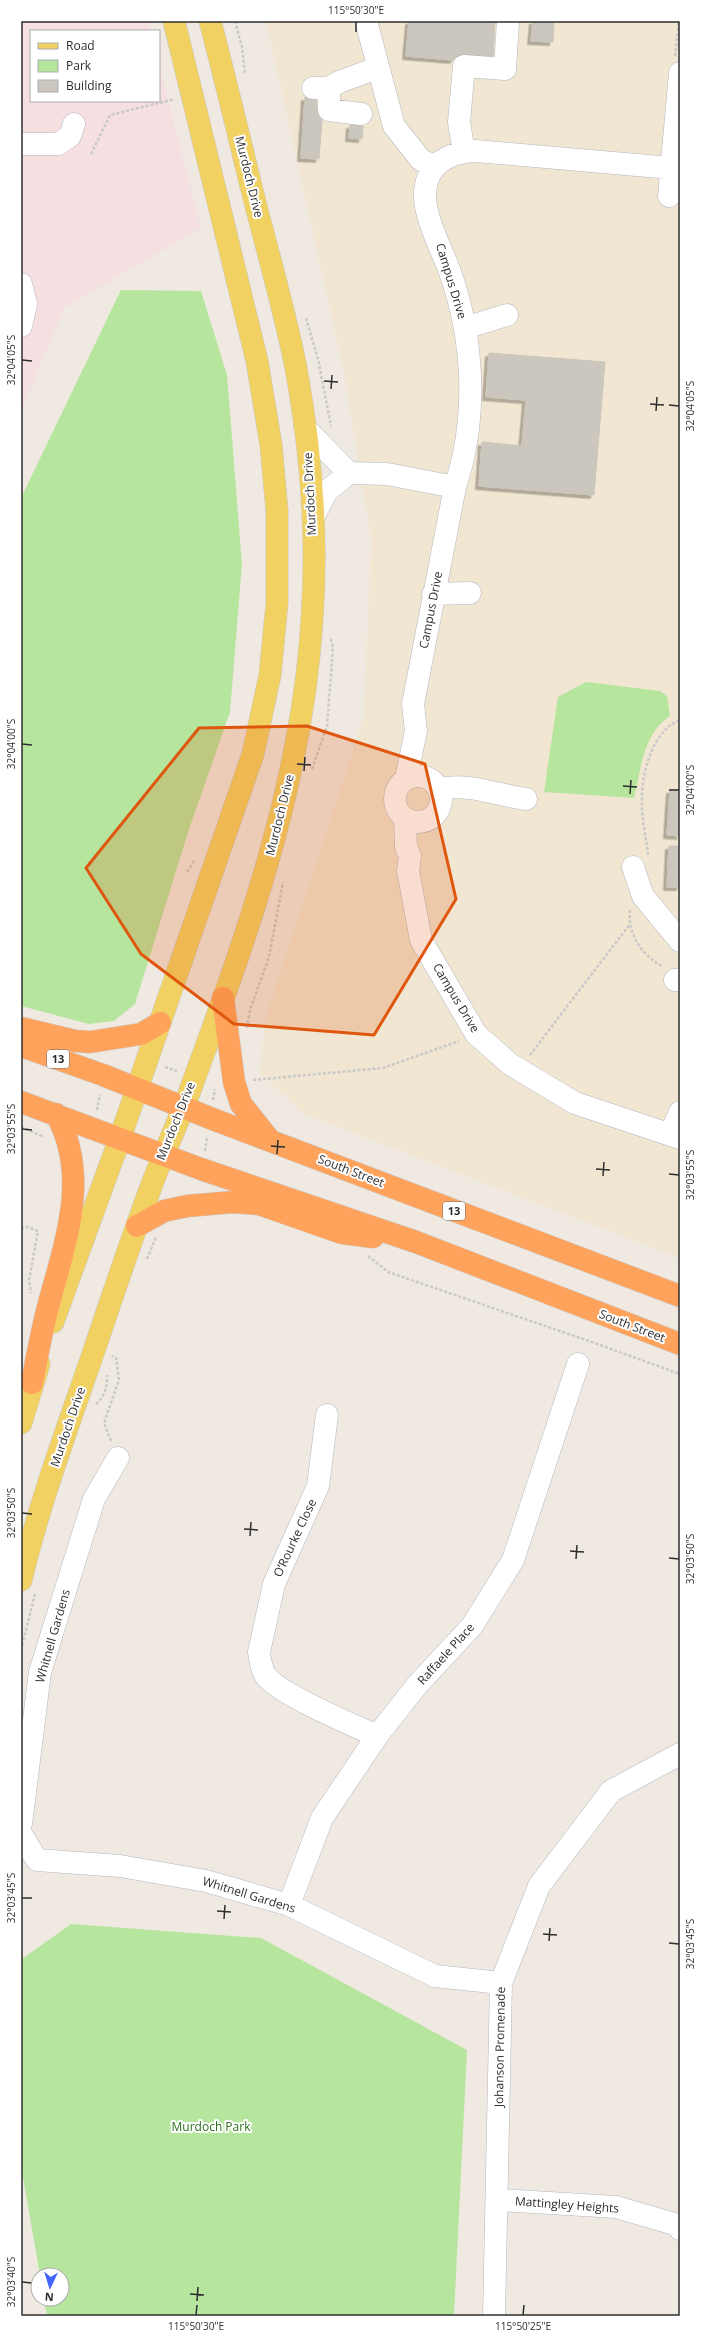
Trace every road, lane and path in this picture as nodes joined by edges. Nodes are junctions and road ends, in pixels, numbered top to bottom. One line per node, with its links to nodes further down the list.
1 (174, 21): 7 (main road)
2 (210, 21): 20 (main road, Murdoch Drive)
3 (366, 21): 5 (street)
4 (508, 21): 10 (street)
5 (377, 68): 8 (street); 13 (street)
6 (680, 73): 14 (street)
7 (192, 95): 12 (path); 37 (main road)
8 (361, 114)
9 (74, 124): 11 (street)
10 (462, 141)
11 (23, 143)
12 (91, 154)
13 (434, 166): 14 (street); 19 (street, Campus Drive)
14 (671, 168): 15 (street)
15 (669, 196)
16 (21, 284): 18 (street)
17 (507, 315): 19 (street)
18 (22, 318)
19 (465, 328): 22 (street, Campus Drive)
20 (305, 428): 21 (street); 23 (main road, Murdoch Drive)
21 (348, 473): 22 (street); 23 (street)
22 (455, 486): 25 (street, Campus Drive)
23 (313, 518): 36 (main road, Murdoch Drive)
24 (470, 593): 25 (street)
25 (433, 594): 27 (street, Campus Drive)
26 (680, 720): 33 (path)
27 (416, 731): 28 (street, Campus Drive); 29 (street, Campus Drive)
28 (406, 779): 29 (street); 31 (street)
29 (434, 783): 30 (street); 30 (street)
30 (434, 816): 31 (street); 32 (street)
31 (405, 818): 32 (street, Campus Drive)
32 (410, 856): 39 (street, Campus Drive)
33 (641, 864): 35 (street)
34 (630, 924): 41 (path)
35 (680, 941)
36 (223, 998): 46 (main road, Murdoch Drive); 53 (highway)
37 (160, 1023): 38 (highway); 44 (main road)
38 (21, 1028)
39 (476, 1034): 43 (path); 51 (street, Campus Drive)
40 (21, 1046): 42 (highway, South Street / 13)
41 (525, 1061)
42 (103, 1075): 44 (highway, South Street / 13); 50 (path)
43 (246, 1081)
44 (136, 1088): 46 (highway, South Street / 13); 52 (main road)
45 (21, 1102): 48 (highway, South Street)
46 (184, 1107): 53 (highway, South Street / 13); 55 (main road, Murdoch Drive)
47 (680, 1112): 51 (street)
48 (56, 1114): 50 (highway, South Street); 68 (highway)
49 (21, 1127): 54 (path)
50 (93, 1128): 52 (highway, South Street)
51 (675, 1137)
52 (120, 1138): 55 (highway, South Street); 68 (main road)
53 (269, 1140): 62 (highway, South Street / 13)
54 (49, 1142)
55 (163, 1154): 56 (main road, Murdoch Drive); 59 (highway, South Street)
56 (137, 1226): 59 (highway); 72 (main road, Murdoch Drive)
57 (21, 1229): 63 (path)
58 (157, 1234): 61 (path)
59 (416, 1242): 64 (highway, South Street)
60 (365, 1254): 67 (path)
61 (145, 1264)
62 (680, 1296)
63 (32, 1298)
64 (680, 1344)
65 (108, 1352): 71 (path)
66 (578, 1364): 73 (street, Raffaele Place)
67 (680, 1374)
68 (32, 1383): 70 (main road)
69 (328, 1415): 73 (street, O’Rourke Close)
70 (21, 1423)
71 (118, 1458): 75 (street, Whitnell Gardens)
72 (21, 1580)
73 (377, 1736): 77 (street, Raffaele Place)
74 (680, 1754): 78 (street, Johanson Promenade)
75 (21, 1824)
76 (21, 1834): 77 (street, Whitnell Gardens)
77 (289, 1905): 78 (street, Whitnell Gardens)
78 (500, 1983): 79 (street, Johanson Promenade)
79 (498, 2200): 80 (street, Mattingley Heights); 81 (street, Johanson Promenade)
80 (679, 2224)
81 (494, 2316)

